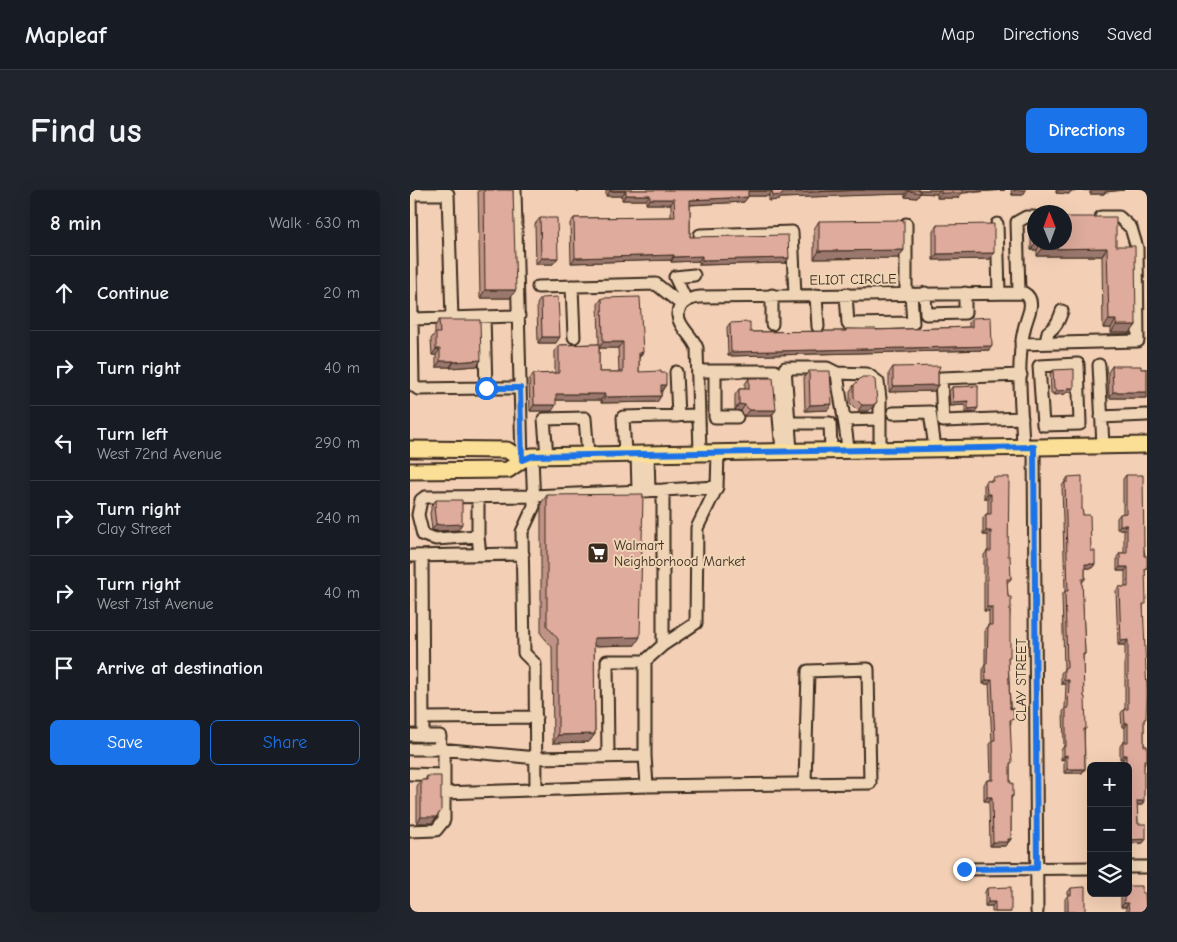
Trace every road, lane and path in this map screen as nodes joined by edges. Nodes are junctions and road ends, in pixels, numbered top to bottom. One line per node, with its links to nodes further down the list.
1 (516, 190): 22 (street)
2 (448, 192): 24 (street); 25 (street)
3 (1027, 217): 12 (street)
4 (1092, 217): 30 (street)
5 (906, 224): 16 (street)
6 (997, 224): 11 (street)
7 (700, 235): 17 (street)
8 (694, 275): 20 (street)
9 (572, 286): 10 (street); 20 (street); 28 (street)
10 (538, 287)
11 (999, 292): 12 (street, ELIOT CIRCLE); 14 (street, ELIOT CIRCLE)
12 (1019, 292): 29 (street)
13 (925, 293): 14 (street, ELIOT CIRCLE); 14 (street); 16 (street, ELIOT CIRCLE)
14 (965, 293)
15 (846, 294): 16 (street, ELIOT CIRCLE); 16 (street); 18 (street, ELIOT CIRCLE)
16 (909, 294)
17 (795, 295): 18 (street, ELIOT CIRCLE); 19 (street, ELIOT CIRCLE)
18 (816, 295): 27 (street)
19 (772, 296): 20 (street, ELIOT CIRCLE); 26 (street)
20 (684, 303): 32 (street)
21 (1062, 311): 30 (street)
22 (518, 316): 23 (street); 38 (street)
23 (484, 317): 24 (street); 37 (street)
24 (452, 318): 25 (street)
25 (412, 319): 37 (street)
26 (772, 324)
27 (818, 328)
28 (574, 337)
29 (1021, 344): 30 (street); 36 (street)
30 (1046, 344)
31 (1100, 365): 44 (street)
32 (698, 371): 33 (street); 40 (street)
33 (715, 371): 43 (street); 59 (street)
34 (676, 372): 42 (street)
35 (837, 373): 46 (street); 47 (street); 48 (street)
36 (1021, 375): 45 (street); 45 (street)
37 (486, 388): 38 (street)
38 (520, 388): 64 (street)
39 (893, 413): 54 (street)
40 (699, 415): 42 (street); 61 (street)
41 (1147, 415): 44 (street)
42 (678, 416): 62 (street)
43 (737, 417)
44 (1101, 417): 52 (street)
45 (1022, 418): 53 (street)
46 (846, 420): 47 (street); 57 (street)
47 (879, 420): 58 (street)
48 (789, 423): 56 (street); 59 (street)
49 (1060, 425): 49 (street); 51 (street)
50 (1147, 445): 52 (main road)
51 (1060, 446): 52 (main road); 53 (main road)
52 (1102, 446)
53 (1028, 447): 54 (main road); 96 (street, CLAY STREET)
54 (934, 448): 58 (main road)
55 (410, 449): 64 (main road)
56 (831, 450): 57 (main road); 59 (main road)
57 (848, 450): 58 (main road)
58 (880, 450)
59 (786, 451): 60 (main road)
60 (718, 452): 61 (main road); 66 (street)
61 (700, 453): 62 (main road)
62 (637, 454): 63 (main road); 68 (street)
63 (588, 455): 64 (main road); 64 (street)
64 (534, 457): 65 (main road); 69 (street)
65 (410, 471)
66 (717, 487): 67 (street); 76 (street)
67 (663, 490): 68 (street); 76 (street)
68 (643, 491): 69 (street)
69 (533, 496): 70 (street); 72 (street)
70 (478, 498): 71 (street); 71 (street)
71 (478, 536): 73 (street)
72 (523, 554): 73 (street); 78 (street)
73 (480, 555): 75 (street)
74 (410, 556): 75 (street)
75 (422, 556): 79 (street)
76 (662, 645): 77 (street)
77 (645, 661): 84 (street); 85 (street)
78 (536, 717): 79 (street); 86 (street)
79 (423, 718): 81 (street)
80 (410, 735): 81 (street)
81 (423, 736): 83 (street)
82 (410, 749): 83 (street)
83 (441, 749): 86 (street); 88 (street)
84 (608, 756): 85 (street); 86 (street)
85 (645, 756): 90 (street)
86 (537, 758): 91 (street)
87 (410, 774): 88 (street)
88 (444, 775): 92 (street)
89 (805, 784): 89 (street); 90 (street)
90 (647, 786): 91 (street)
91 (536, 790): 92 (street)
92 (444, 793): 93 (street)
93 (410, 832)
94 (1132, 867): 95 (street)
95 (1147, 867)
96 (1037, 868): 97 (street); 98 (street); 99 (street, CLAY STREET)
97 (1087, 868)
98 (964, 869)
99 (1037, 912)

